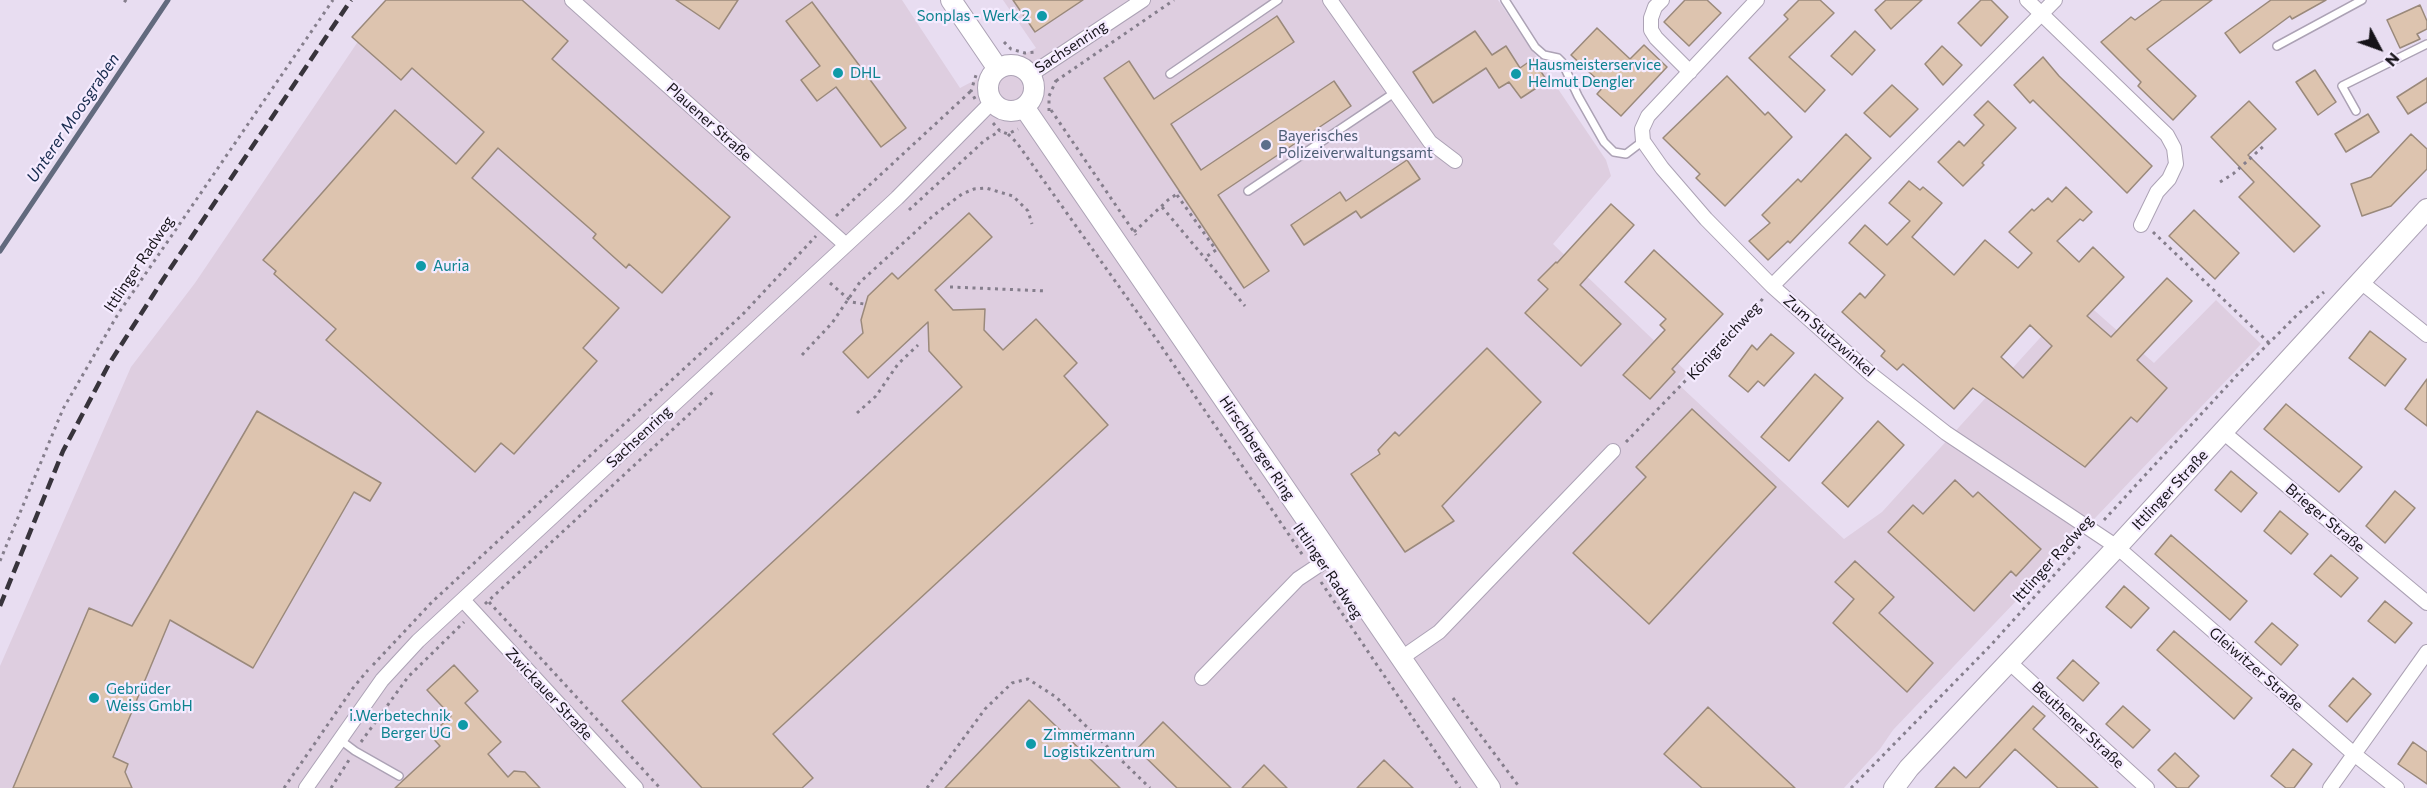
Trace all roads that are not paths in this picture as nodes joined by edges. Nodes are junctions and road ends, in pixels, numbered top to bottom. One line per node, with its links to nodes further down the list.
1 (572, 0): 28 (street, Plauener Straße)
2 (951, 0): 15 (street)
3 (1143, 0): 18 (street, Sachsenring)
4 (1278, 0): 17 (lane)
5 (1330, 0): 19 (street)
6 (1505, 0): 23 (lane)
7 (1662, 0): 16 (street)
8 (2027, 0): 12 (street)
9 (2055, 0): 12 (street)
10 (2362, 0): 14 (lane)
11 (1752, 2): 16 (street)
12 (2041, 15): 27 (street); 30 (street)
13 (2427, 44): 21 (lane)
14 (2277, 46)
15 (994, 63): 18 (street); 20 (street)
16 (1690, 72): 23 (street)
17 (1170, 74)
18 (1030, 75): 22 (street)
19 (1395, 93): 24 (street); 25 (lane)
20 (987, 107): 22 (street); 28 (street, Sachsenring)
21 (2356, 111)
22 (1029, 114): 35 (street, Hirschberger Ring)
23 (1643, 141): 30 (street, Zum Stutzwinkel)
24 (1455, 161)
25 (1248, 191)
26 (2427, 209): 29 (street, Ittlinger Straße)
27 (2141, 225)
28 (846, 244): 36 (street, Sachsenring)
29 (2361, 282): 31 (street); 32 (street, Ittlinger Straße)
30 (1772, 286): 34 (street, Zum Stutzwinkel)
31 (2427, 334)
32 (2223, 432): 34 (street, Ittlinger Straße); 37 (street, Brieger Straße)
33 (1613, 451): 39 (street)
34 (2117, 547): 40 (street, Ittlinger Straße); 43 (street, Gleiwitzer Straße)
35 (1331, 557): 39 (street, Hirschberger Ring); 41 (street)
36 (463, 600): 42 (street, Sachsenring); 47 (street, Zwickauer Straße)
37 (2427, 603)
38 (2427, 652): 43 (street)
39 (1400, 658): 48 (street, Hirschberger Ring)
40 (2009, 662): 44 (street, Ittlinger Straße); 51 (street, Beuthener Straße)
41 (1202, 678)
42 (339, 739): 45 (lane); 46 (street, Sachsenring)
43 (2354, 754): 52 (street); 53 (street, Gleiwitzer Straße)
44 (1909, 768): 49 (street, Ittlinger Straße); 50 (street, Ittlinger Straße)
45 (399, 776)
46 (306, 788)
47 (636, 788)
48 (1490, 788)
49 (1879, 788)
50 (1894, 788)
51 (2147, 788)
52 (2330, 788)
53 (2397, 788)

